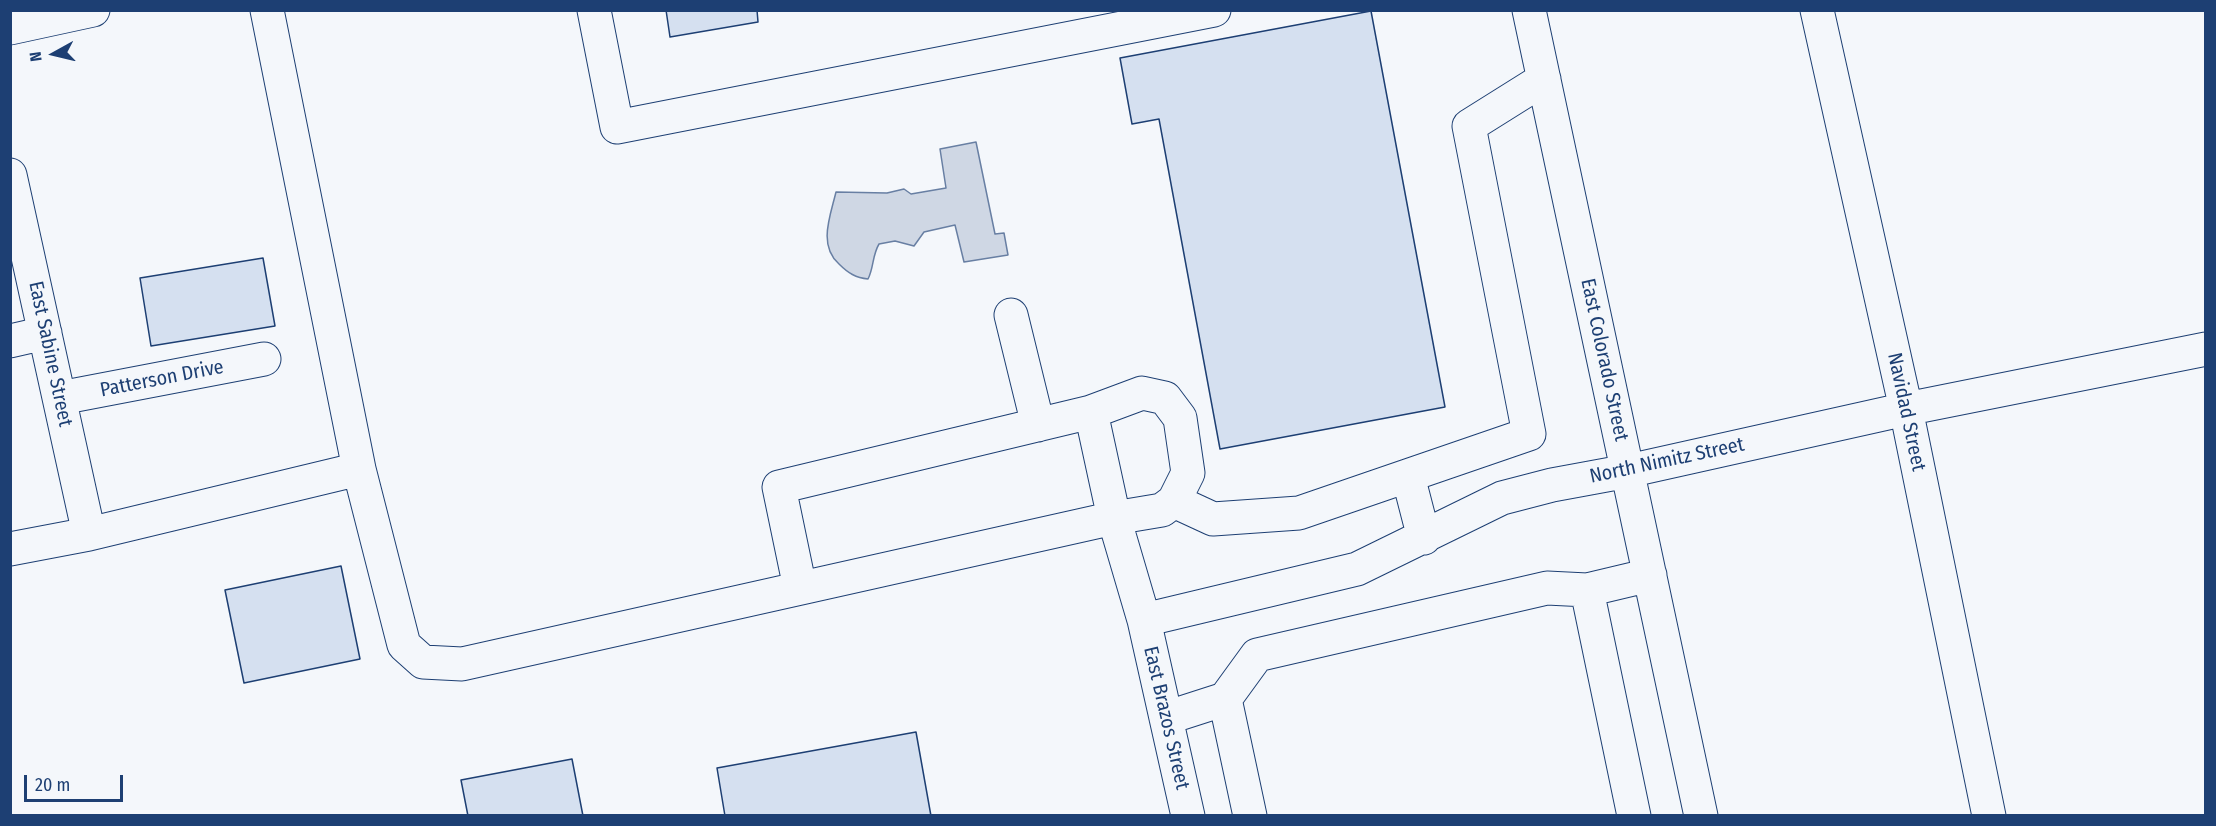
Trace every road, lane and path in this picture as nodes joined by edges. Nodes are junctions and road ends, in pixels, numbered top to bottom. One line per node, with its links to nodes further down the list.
1 (93, 10): 7 (street)
2 (267, 10): 19 (street)
3 (594, 10): 4 (street)
4 (1214, 10)
5 (1529, 10): 8 (street, East Colorado Street)
6 (1817, 10): 16 (street, Navidad Street)
7 (10, 28)
8 (1544, 79): 20 (street, East Colorado Street); 21 (street)
9 (10, 175): 11 (street, East Sabine Street)
10 (1011, 315): 18 (street)
11 (45, 333): 12 (street); 15 (street, East Sabine Street)
12 (10, 341)
13 (2205, 349): 16 (street, North Nimitz Street)
14 (264, 359): 15 (street, Patterson Drive)
15 (60, 398): 24 (street, East Sabine Street)
16 (1906, 410): 20 (street, North Nimitz Street); 37 (street, Navidad Street)
17 (1090, 412): 18 (street); 22 (street); 23 (street, East Brazos Street)
18 (1038, 425): 28 (street)
19 (359, 469): 24 (street); 28 (street)
20 (1628, 471): 25 (street, North Nimitz Street); 27 (street, East Colorado Street)
21 (1408, 476): 22 (street); 25 (street)
22 (1174, 501): 23 (street)
23 (1114, 518): 28 (street); 30 (street, East Brazos Street)
24 (89, 534): 26 (street)
25 (1424, 538): 30 (street, North Nimitz Street)
26 (10, 549)
27 (1650, 576): 29 (street); 36 (street, East Colorado Street)
28 (800, 588)
29 (1587, 590): 31 (street); 35 (street)
30 (1144, 620): 32 (street, East Brazos Street)
31 (1225, 699): 32 (street); 34 (street)
32 (1166, 718): 33 (street, East Brazos Street)
33 (1188, 816)
34 (1250, 816)
35 (1635, 816)
36 (1701, 816)
37 (1989, 816)

